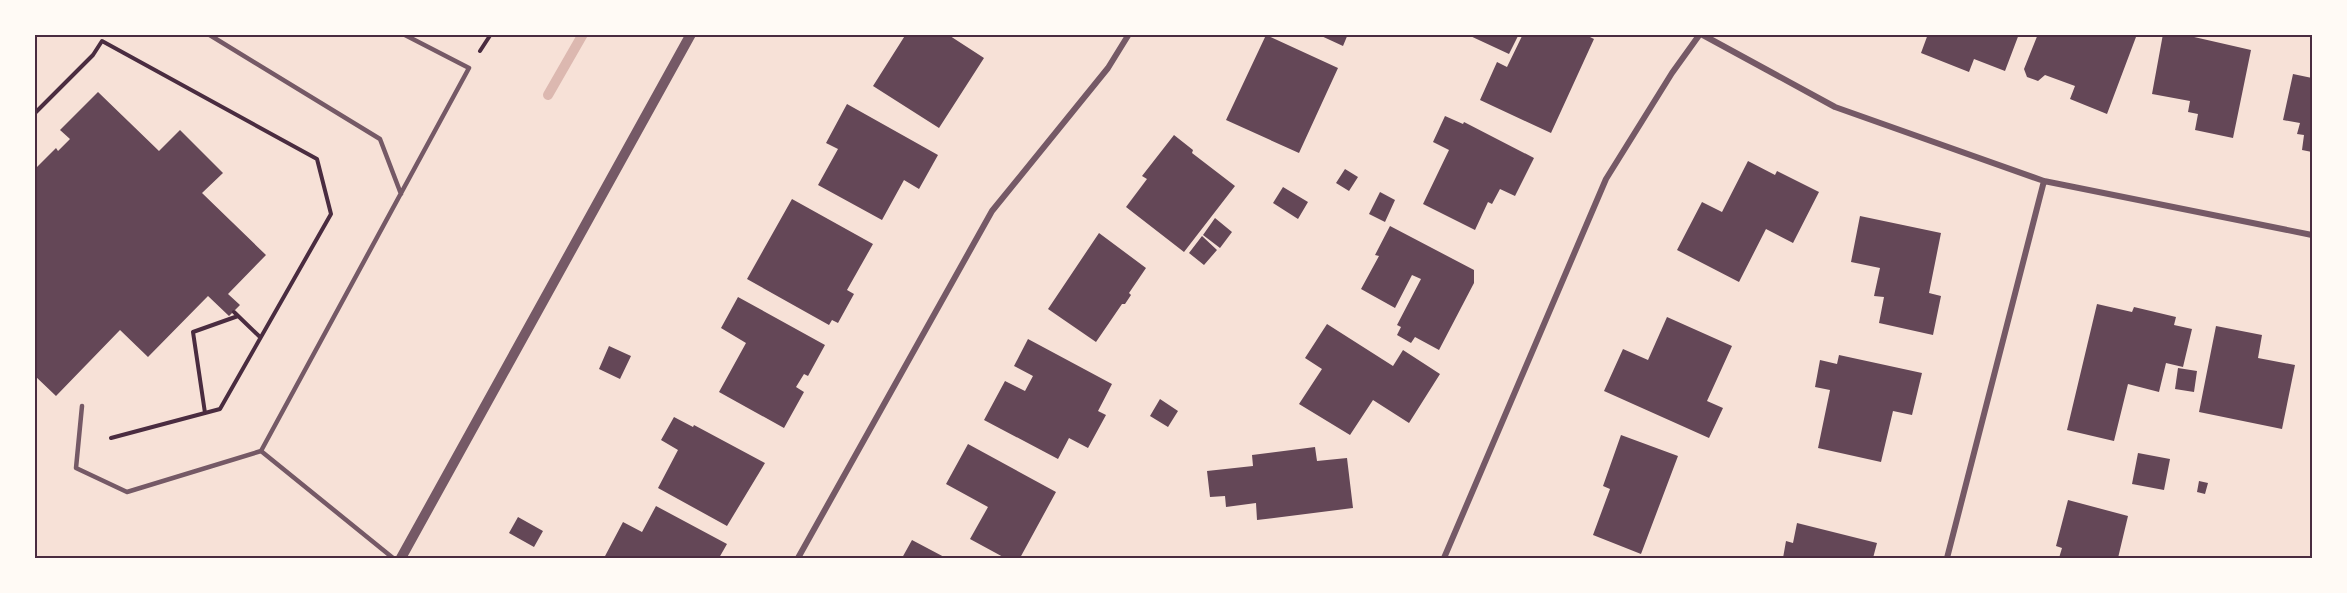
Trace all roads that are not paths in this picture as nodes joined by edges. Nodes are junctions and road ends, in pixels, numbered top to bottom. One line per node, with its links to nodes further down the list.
1 (208, 34): 7 (lane)
2 (403, 34): 7 (lane)
3 (692, 34): 12 (street)
4 (1129, 34): 13 (street)
5 (1700, 34): 6 (street); 14 (street)
6 (2044, 181): 8 (street); 15 (street)
7 (401, 194): 10 (lane)
8 (2313, 235)
9 (82, 406): 10 (lane)
10 (261, 451): 11 (lane)
11 (393, 558)
12 (401, 558)
13 (798, 558)
14 (1444, 558)
15 (1947, 558)

